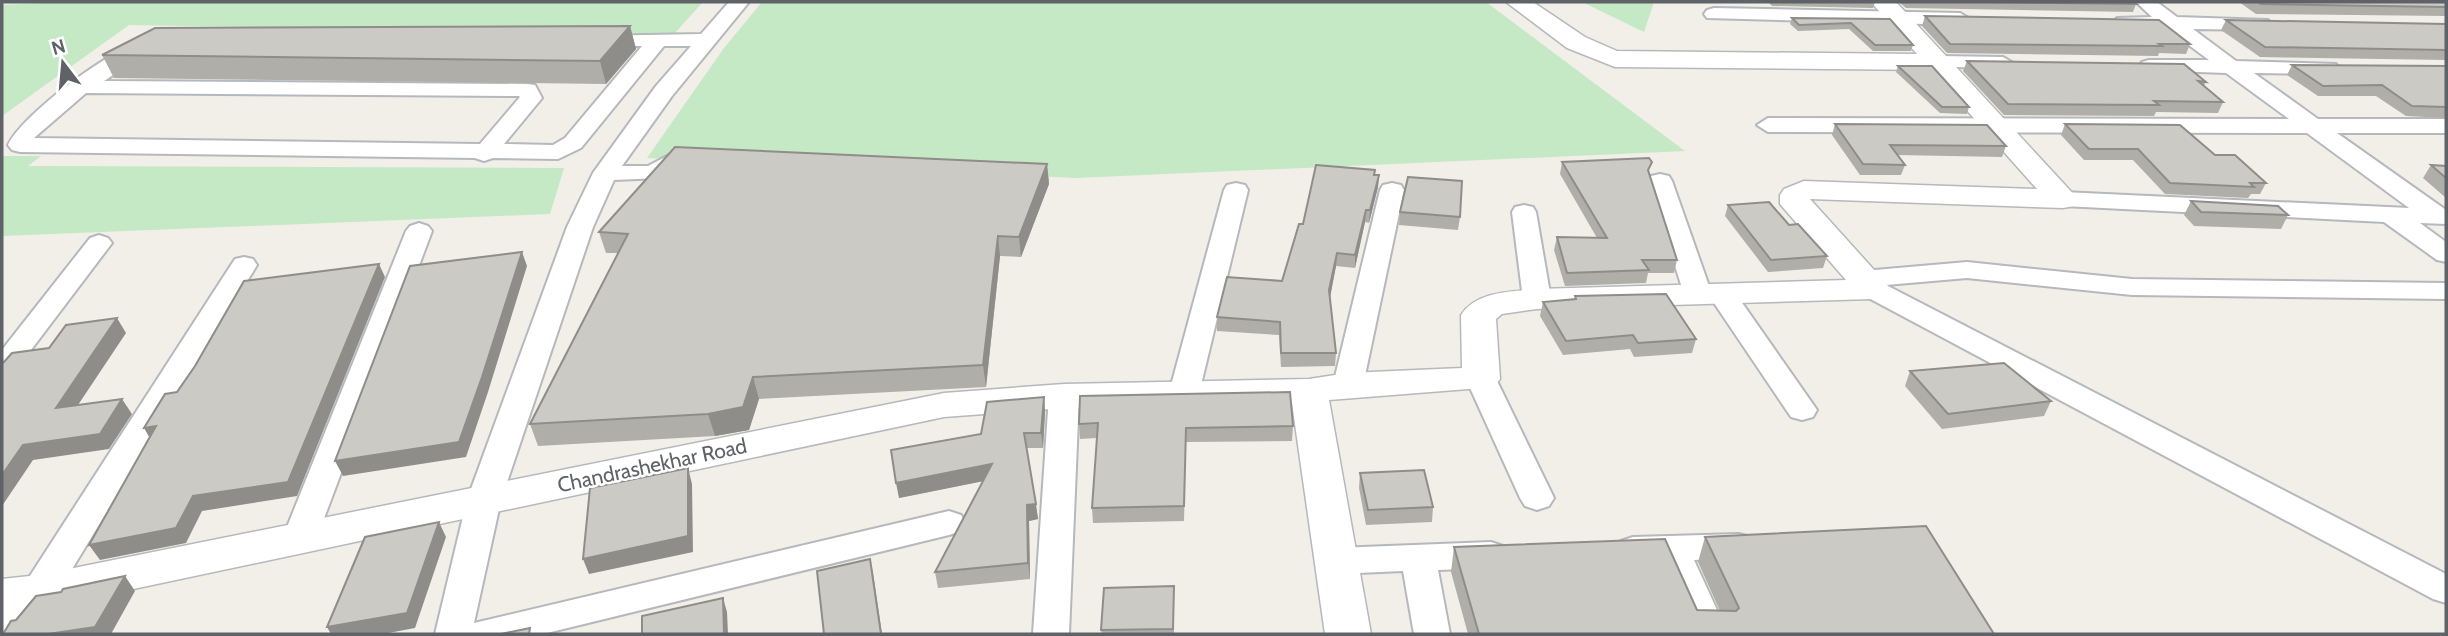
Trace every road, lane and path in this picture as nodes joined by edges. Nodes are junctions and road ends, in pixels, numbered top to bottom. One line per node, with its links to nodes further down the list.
1 (739, 2): 13 (street)
2 (1518, 2): 14 (street)
3 (2145, 2): 8 (street)
4 (1890, 10): 5 (street); 6 (street); 14 (street)
5 (1714, 14)
6 (1979, 19)
7 (2103, 22): 8 (street)
8 (2172, 23): 9 (street); 17 (street)
9 (2282, 24)
10 (575, 40): 12 (street)
11 (162, 42): 19 (street)
12 (655, 44): 13 (street); 24 (street)
13 (703, 44): 26 (street)
14 (1940, 62): 15 (street); 20 (street)
15 (2022, 64)
16 (2132, 66): 17 (street)
17 (2228, 67): 18 (street); 21 (street)
18 (2351, 68)
19 (82, 87): 24 (street); 24 (street)
20 (1995, 124): 21 (street); 22 (street); 30 (street)
21 (2314, 124): 23 (street); 33 (street)
22 (1768, 125)
23 (2446, 126)
24 (484, 154)
25 (669, 162): 26 (street)
26 (605, 173): 49 (street)
27 (1660, 181): 40 (street)
28 (1236, 190): 45 (street)
29 (1392, 190): 44 (street)
30 (2063, 199): 32 (street); 38 (street)
31 (1524, 212): 41 (street)
32 (2390, 214): 33 (street); 36 (street)
33 (2441, 216)
34 (419, 231): 51 (street)
35 (99, 243): 42 (street)
36 (2446, 254)
37 (244, 265): 59 (street)
38 (1868, 284): 39 (street); 40 (street); 58 (street)
39 (2446, 291)
40 (1709, 294): 41 (street); 47 (street)
41 (1537, 299): 43 (street)
42 (2, 369)
43 (1481, 379): 44 (street, Chandrashekhar Road); 48 (street)
44 (1329, 388): 45 (street, Chandrashekhar Road); 57 (street)
45 (1184, 394): 46 (street, Chandrashekhar Road)
46 (1065, 396): 49 (street, Chandrashekhar Road); 63 (street)
47 (1802, 410)
48 (1537, 498)
49 (484, 500): 51 (street, Chandrashekhar Road); 61 (street)
50 (949, 523): 62 (street)
51 (300, 537): 59 (street, Chandrashekhar Road)
52 (1767, 545): 53 (street)
53 (1671, 548): 54 (street); 66 (street)
54 (1605, 551)
55 (1525, 554): 56 (street)
56 (1418, 558): 57 (street); 65 (street)
57 (1336, 561): 64 (street)
58 (2446, 590)
59 (20, 594): 60 (street)
60 (5, 634)
61 (453, 634)
62 (485, 634)
63 (1051, 634)
64 (1348, 634)
65 (1432, 634)
66 (1710, 634)

